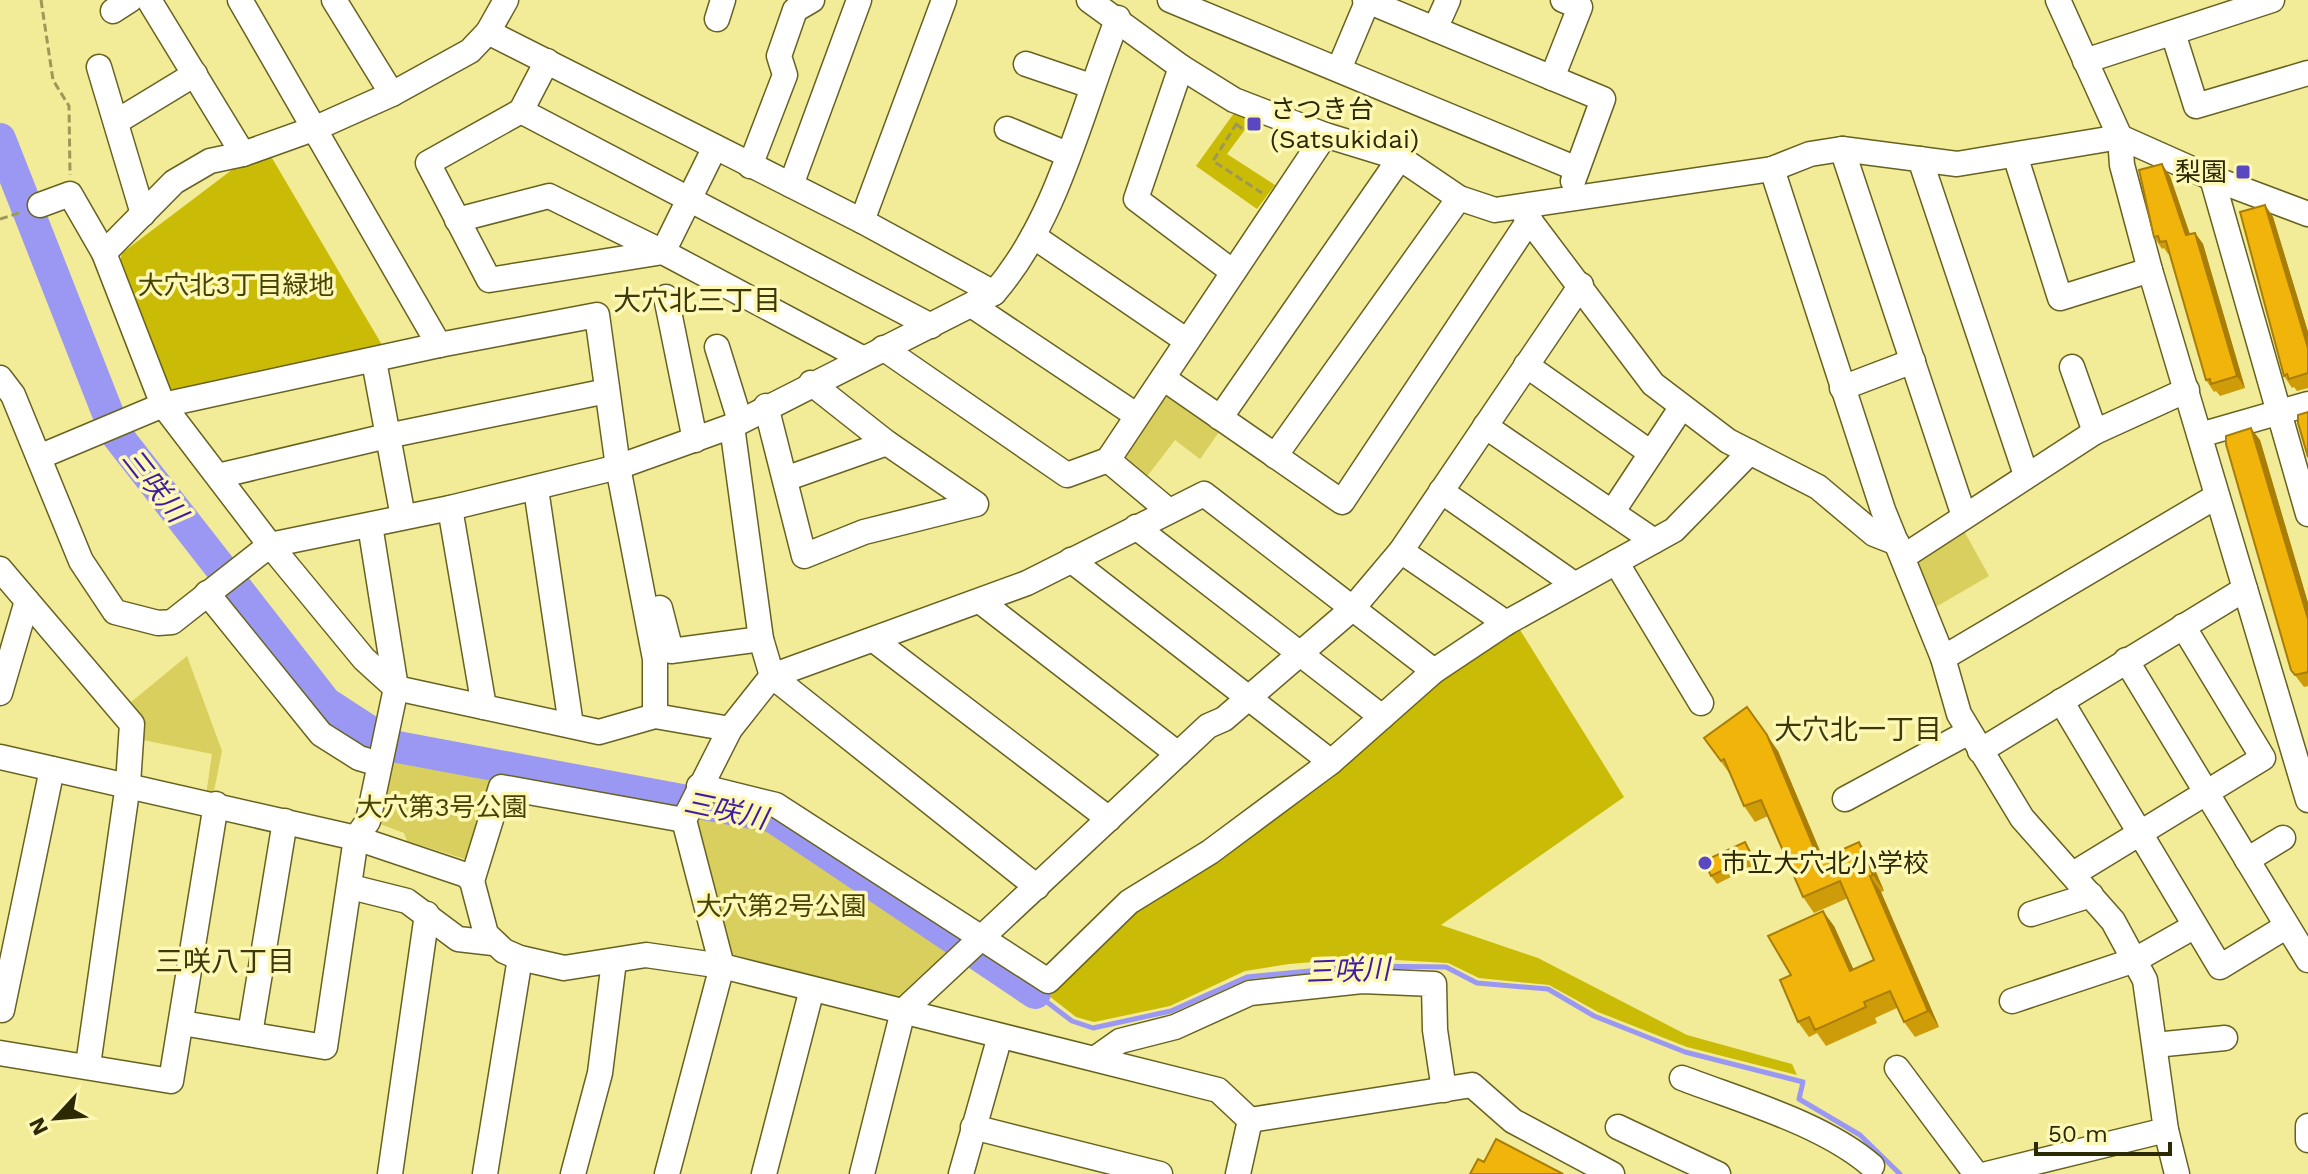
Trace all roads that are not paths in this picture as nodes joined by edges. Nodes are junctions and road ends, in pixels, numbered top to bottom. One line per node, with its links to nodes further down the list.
1 (149, 0): 27 (street)
2 (240, 0): 33 (street)
3 (334, 0): 30 (street)
4 (506, 0): 18 (street)
5 (812, 0): 44 (street)
6 (859, 0): 48 (street)
7 (944, 0): 57 (street)
8 (1089, 0): 16 (street)
9 (1170, 0): 15 (street)
10 (1367, 0): 17 (street); 25 (street)
11 (1448, 0): 17 (street)
12 (1563, 0): 28 (street)
13 (2058, 0): 21 (street)
14 (2272, 0): 19 (street)
15 (1199, 6): 25 (street)
16 (1118, 18): 24 (street); 29 (street)
17 (1435, 29): 28 (street)
18 (488, 32): 20 (street); 30 (street)
19 (2173, 33): 21 (street); 26 (street)
20 (547, 61): 31 (street); 37 (street)
21 (2085, 61): 36 (street)
22 (1026, 64): 29 (street)
23 (99, 67): 32 (street)
24 (1181, 67): 35 (street); 62 (street)
25 (1339, 69): 45 (street)
26 (2308, 73)
27 (195, 74): 32 (street); 39 (street)
28 (1552, 78): 45 (street)
29 (1091, 86): 40 (street)
30 (392, 94): 33 (street)
31 (521, 111): 50 (street); 56 (street)
32 (116, 122): 53 (street)
33 (316, 128): 39 (street); 68 (street)
34 (1007, 129): 40 (street)
35 (1325, 135): 42 (street); 62 (street)
36 (2120, 137): 41 (street); 47 (street); 61 (street)
37 (715, 147): 44 (street); 50 (street)
38 (1842, 149): 43 (street); 46 (street); 72 (street)
39 (243, 154): 53 (street)
40 (1067, 154): 58 (street)
41 (2015, 155): 43 (street); 61 (street)
42 (1400, 158): 49 (street); 87 (street)
43 (1920, 159): 101 (street)
44 (750, 166): 48 (street)
45 (1577, 169): 51 (street)
46 (1772, 169): 51 (street); 78 (street)
47 (2212, 178): 55 (street); 85 (street)
48 (791, 185): 57 (street)
49 (1459, 198): 54 (street); 97 (street)
50 (691, 200): 59 (street); 66 (street)
51 (1567, 200): 54 (street)
52 (40, 205): 60 (street)
53 (143, 214): 60 (street)
54 (1525, 214): 63 (street); 97 (street)
55 (2306, 219)
56 (457, 220): 59 (street); 59 (street)
57 (862, 221): 65 (street)
58 (1033, 236): 65 (street); 67 (street)
59 (663, 252): 70 (street)
60 (104, 253): 82 (street)
61 (2150, 270): 79 (street)
62 (1233, 272): 67 (street)
63 (1581, 285): 73 (street); 84 (street)
64 (666, 297): 93 (street)
65 (983, 300): 66 (street); 86 (street)
66 (931, 326): 70 (street)
67 (1187, 341): 76 (street)
68 (439, 345): 71 (street); 80 (street)
69 (717, 347): 88 (street)
70 (873, 353): 77 (street); 99 (street)
71 (374, 361): 82 (street); 92 (street)
72 (1913, 361): 78 (street); 111 (street)
73 (1526, 365): 89 (street); 96 (street)
74 (2072, 367): 90 (street)
75 (0, 378): 98 (street)
76 (1163, 378): 86 (street); 87 (street)
77 (811, 383): 83 (street); 94 (street)
78 (1842, 388): 117 (street)
79 (2187, 390): 90 (street); 91 (street)
80 (607, 391): 92 (street); 100 (street)
81 (2308, 404): 85 (street)
82 (163, 405): 98 (street); 102 (street)
83 (766, 406): 88 (street); 103 (street)
84 (1681, 408): 95 (street); 96 (street)
85 (2279, 412): 91 (street); 110 (street)
86 (1136, 415): 99 (street)
87 (1220, 418): 97 (street)
88 (736, 423): 93 (street); 131 (street)
89 (1485, 426): 105 (street); 109 (street)
90 (2095, 432): 101 (street)
91 (2200, 435): 106 (street)
92 (387, 436): 102 (street); 112 (street)
93 (695, 440): 100 (street)
94 (887, 443): 103 (street); 103 (street)
95 (1750, 452): 115 (street); 117 (street)
96 (1651, 453): 109 (street)
97 (1275, 456)
98 (39, 457): 125 (street)
99 (1108, 460): 108 (street)
100 (618, 467): 104 (street); 119 (street)
101 (2026, 475): 111 (street)
102 (218, 476): 116 (street)
103 (785, 479)
104 (536, 489): 107 (street); 148 (street)
105 (1441, 491): 118 (street); 123 (street)
106 (2217, 496): 124 (street); 134 (street)
107 (450, 508): 112 (street); 143 (street)
108 (1169, 511): 114 (street); 128 (street)
109 (1613, 511): 115 (street)
110 (2308, 514)
111 (1964, 516): 117 (street)
112 (403, 517): 113 (street)
113 (370, 525): 116 (street); 138 (street)
114 (1136, 527): 120 (street); 133 (street)
115 (1654, 541): 121 (street)
116 (270, 545): 125 (street); 138 (street)
117 (1900, 550): 134 (street)
118 (1401, 551): 128 (street); 129 (street)
119 (634, 556): 131 (street); 145 (street)
120 (1071, 560): 127 (street); 140 (street)
121 (1616, 562): 123 (street); 142 (street)
122 (0, 569): 126 (street)
123 (1574, 584): 129 (street)
124 (2245, 589): 130 (street); 147 (street)
125 (207, 593): 151 (street)
126 (27, 601): 139 (street); 156 (street)
127 (980, 601): 132 (street); 152 (street)
128 (1352, 609): 133 (street); 136 (street)
129 (1506, 623): 136 (street)
130 (2183, 626): 135 (street); 158 (street)
131 (761, 639): 137 (street)
132 (874, 640): 137 (street); 162 (street)
133 (1300, 654): 140 (street); 146 (street)
134 (1943, 658): 150 (street)
135 (2126, 660): 141 (street); 158 (street)
136 (1434, 671): 146 (street)
137 (772, 676): 149 (street); 172 (street)
138 (396, 688): 143 (street); 151 (street)
139 (0, 693)
140 (1249, 699): 152 (street); 154 (street)
141 (2061, 701): 150 (street); 165 (street)
142 (1701, 703)
143 (484, 707): 148 (street)
144 (2308, 715): 147 (street)
145 (655, 716): 148 (street); 149 (street)
146 (1382, 717): 154 (street)
147 (2285, 724): 160 (street)
148 (571, 725)
149 (730, 729): 157 (street)
150 (1974, 741): 159 (street); 169 (street)
151 (383, 750): 166 (street)
152 (1178, 754): 162 (street)
153 (0, 757): 155 (street)
154 (1331, 762): 179 (street)
155 (52, 769): 156 (street); 188 (street)
156 (128, 784): 161 (street); 196 (street)
157 (699, 786): 163 (street); 179 (street)
158 (2206, 793): 165 (street); 168 (street)
159 (1845, 799)
160 (2308, 800)
161 (216, 804): 164 (street); 189 (street)
162 (1109, 819): 172 (street)
163 (684, 820): 170 (street); 184 (street)
164 (285, 821): 166 (street); 190 (street)
165 (2140, 833): 169 (street); 176 (street)
166 (356, 838): 170 (street); 171 (street)
167 (2283, 838): 168 (street)
168 (2247, 860): 177 (street)
169 (2073, 874): 173 (street)
170 (472, 881): 178 (street)
171 (351, 887): 174 (street); 190 (street)
172 (1037, 887): 179 (street)
173 (2091, 895): 175 (street); 181 (street)
174 (427, 914): 178 (street); 207 (street)
175 (2031, 914)
176 (2195, 926): 177 (street); 181 (street)
177 (2287, 926): 182 (street)
178 (493, 943): 180 (street)
179 (974, 944): 187 (street)
180 (520, 958): 183 (street); 208 (street)
181 (2135, 960): 186 (street); 193 (street)
182 (2308, 960)
183 (614, 961): 184 (street); 209 (street)
184 (722, 966): 185 (street); 210 (street)
185 (812, 989): 187 (street); 211 (street)
186 (2012, 1001)
187 (903, 1011): 191 (street); 212 (street)
188 (1, 1014)
189 (182, 1023): 190 (street); 196 (street)
190 (250, 1034)
191 (1000, 1036): 195 (street); 202 (street)
192 (2225, 1038): 193 (street)
193 (2155, 1045): 204 (street)
194 (0, 1053): 196 (street)
195 (1096, 1058): 199 (street); 200 (street)
196 (88, 1065)
197 (1897, 1068): 218 (street)
198 (1682, 1078): 206 (street)
199 (1444, 1090): 200 (street); 216 (street)
200 (1250, 1120): 215 (street)
201 (2308, 1126): 205 (street)
202 (973, 1127): 213 (street); 214 (street)
203 (1618, 1127): 217 (street)
204 (2166, 1130): 219 (street); 220 (street)
205 (2308, 1140)
206 (1876, 1171)
207 (390, 1174)
208 (485, 1174)
209 (573, 1174)
210 (667, 1174)
211 (764, 1174)
212 (862, 1174)
213 (961, 1174)
214 (1160, 1174)
215 (1238, 1174)
216 (1612, 1174)
217 (1718, 1174)
218 (1976, 1174)
219 (1987, 1174)
220 (2177, 1174)

